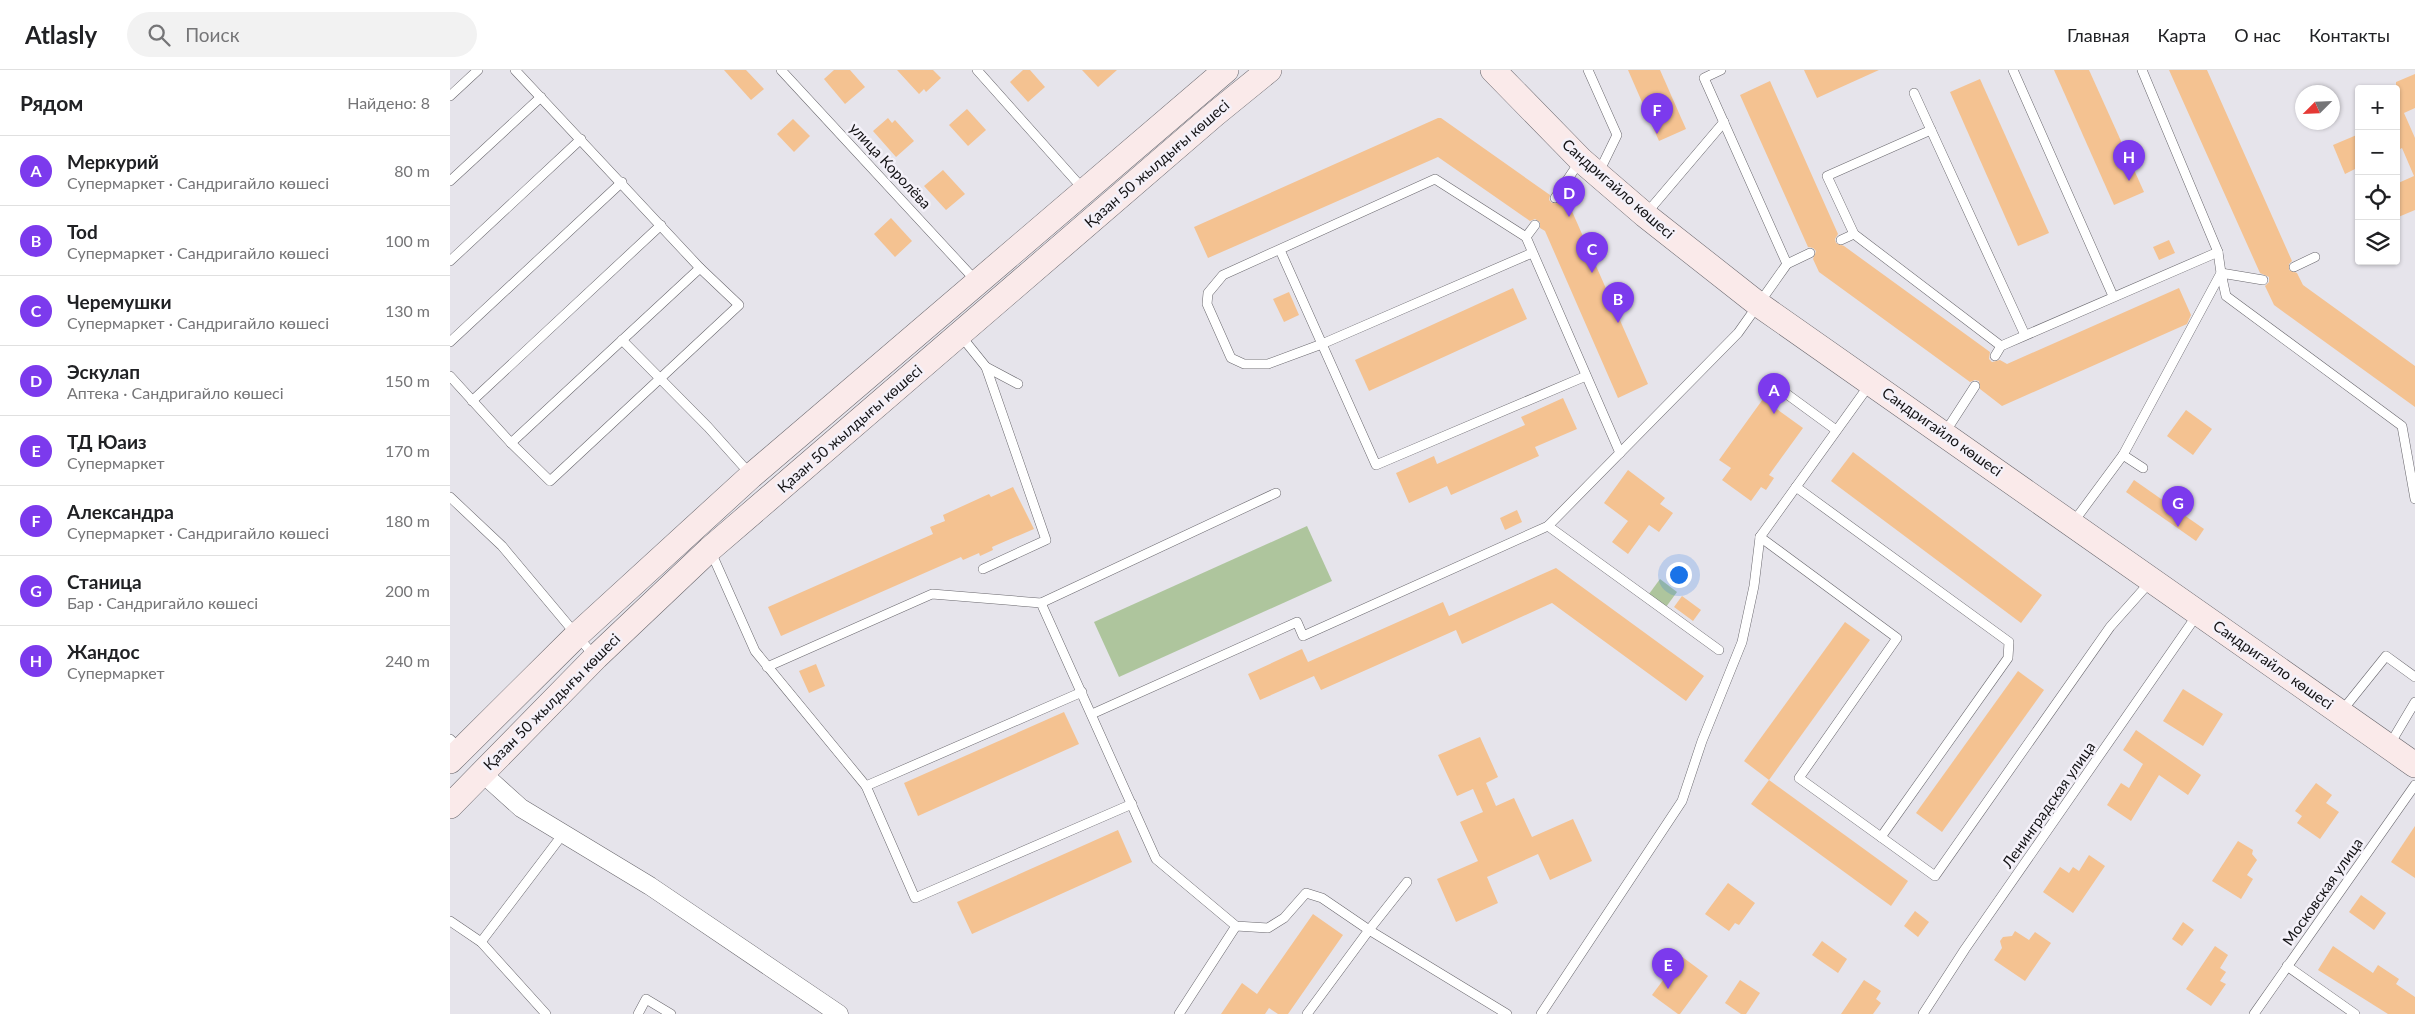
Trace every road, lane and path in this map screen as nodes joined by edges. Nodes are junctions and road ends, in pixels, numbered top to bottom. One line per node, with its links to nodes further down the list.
1 (478, 70): 14 (lane)
2 (515, 70): 15 (lane)
3 (780, 70): 42 (lane, улица Королёва)
4 (977, 70): 23 (lane)
5 (1269, 70): 16 (street, Қазан 50 жылдығы көшесі)
6 (1493, 70): 20 (street, Сандригайло көшесі)
7 (1588, 70): 20 (lane)
8 (1721, 70): 17 (lane)
9 (2013, 70): 43 (lane)
10 (2142, 70): 32 (lane)
11 (1223, 71): 13 (street, Қазан 50 жылдығы көшесі)
12 (1914, 92): 18 (lane)
13 (1198, 95): 16 (street); 23 (street, Қазан 50 жылдығы көшесі)
14 (450, 96)
15 (541, 97): 19 (lane); 21 (lane)
16 (1215, 114): 45 (street, Қазан 50 жылдығы көшесі)
17 (1724, 122): 25 (lane); 37 (lane)
18 (1931, 130): 28 (lane); 46 (lane)
19 (581, 139): 22 (lane); 36 (lane)
20 (1590, 167): 24 (lane); 25 (street, Сандригайло көшесі)
21 (450, 181)
22 (622, 182): 26 (lane); 48 (lane)
23 (1084, 190): 42 (street, Қазан 50 жылдығы көшесі)
24 (1555, 198)
25 (1645, 215): 44 (street, Сандригайло көшесі)
26 (661, 225): 39 (lane); 60 (lane)
27 (1535, 225): 29 (lane)
28 (1854, 234): 30 (lane); 50 (lane)
29 (1526, 237): 31 (lane); 33 (lane)
30 (1841, 240)
31 (1280, 250): 49 (lane); 49 (lane)
32 (2218, 252): 40 (lane); 43 (lane)
33 (1532, 253): 49 (lane); 54 (lane)
34 (1810, 253): 37 (lane)
35 (2315, 258): 38 (lane)
36 (450, 261)
37 (1786, 264): 44 (lane)
38 (2294, 267)
39 (700, 268): 47 (lane); 55 (lane)
40 (2222, 273): 41 (lane); 65 (lane); 71 (lane)
41 (2263, 280)
42 (978, 282): 67 (street, Қазан 50 жылдығы көшесі)
43 (2113, 296): 46 (lane)
44 (1758, 304): 56 (street, Сандригайло көшесі); 64 (lane)
45 (960, 334): 52 (lane); 75 (street, Қазан 50 жылдығы көшесі)
46 (2025, 335): 50 (lane)
47 (622, 340): 55 (lane); 63 (lane)
48 (450, 342)
49 (1322, 344): 54 (lane)
50 (2001, 346): 51 (lane)
51 (1995, 356)
52 (986, 367): 57 (lane); 76 (lane)
53 (450, 376): 60 (lane)
54 (1586, 376): 64 (lane)
55 (661, 378): 63 (lane); 67 (lane)
56 (1871, 383): 61 (lane); 62 (street, Сандригайло көшесі)
57 (1018, 384)
58 (1773, 384): 61 (lane)
59 (1975, 386): 62 (lane)
60 (472, 401): 63 (lane)
61 (1836, 430): 68 (lane)
62 (1944, 434): 72 (street, Сандригайло көшесі)
63 (511, 443)
64 (1620, 453): 73 (lane)
65 (2123, 455): 66 (lane); 72 (lane)
66 (2143, 468)
67 (751, 476): 80 (street, Қазан 50 жылдығы көшесі)
68 (1796, 487): 74 (lane); 98 (lane)
69 (1276, 493): 78 (lane)
70 (450, 497): 80 (lane)
71 (2415, 499)
72 (2072, 524): 77 (street, Сандригайло көшесі)
73 (1548, 526): 81 (lane); 88 (lane)
74 (1760, 537): 98 (lane); 112 (lane)
75 (710, 549): 82 (street, Қазан 50 жылдығы көшесі); 83 (lane)
76 (983, 569)
77 (2151, 580): 79 (street, Сандригайло көшесі); 98 (lane)
78 (1041, 603): 83 (lane); 85 (lane)
79 (2199, 613): 87 (street, Сандригайло көшесі); 113 (lane, Ленинградская улица)
80 (576, 636): 82 (lane); 90 (street, Қазан 50 жылдығы көшесі)
81 (1719, 650)
82 (596, 657): 92 (street, Қазан 50 жылдығы көшесі)
83 (767, 667): 94 (lane)
84 (2415, 677): 87 (lane)
85 (1082, 692): 88 (lane); 94 (lane)
86 (2415, 702): 89 (lane)
87 (2341, 713): 89 (street, Сандригайло көшесі)
88 (1092, 714): 95 (lane)
89 (2388, 746): 91 (street, Сандригайло көшесі)
90 (454, 750)
91 (2415, 765)
92 (481, 772): 96 (street, Қазан 50 жылдығы көшесі); 97 (street)
93 (2415, 785): 104 (lane, Московская улица)
94 (866, 786): 95 (lane)
95 (1132, 804): 101 (lane)
96 (450, 806)
97 (563, 834): 103 (lane); 108 (street)
98 (1881, 837)
99 (1407, 882): 102 (lane)
100 (450, 921): 103 (lane)
101 (1236, 926): 102 (lane); 109 (lane)
102 (1369, 930): 110 (lane); 111 (lane)
103 (481, 942): 105 (lane)
104 (2287, 966): 114 (lane, Московская улица); 115 (lane)
105 (546, 1014)
106 (638, 1014): 107 (lane)
107 (671, 1014)
108 (839, 1014)
109 (1179, 1014)
110 (1307, 1014)
111 (1507, 1014)
112 (1541, 1014)
113 (1923, 1014)
114 (2254, 1014)
115 (2355, 1014)

